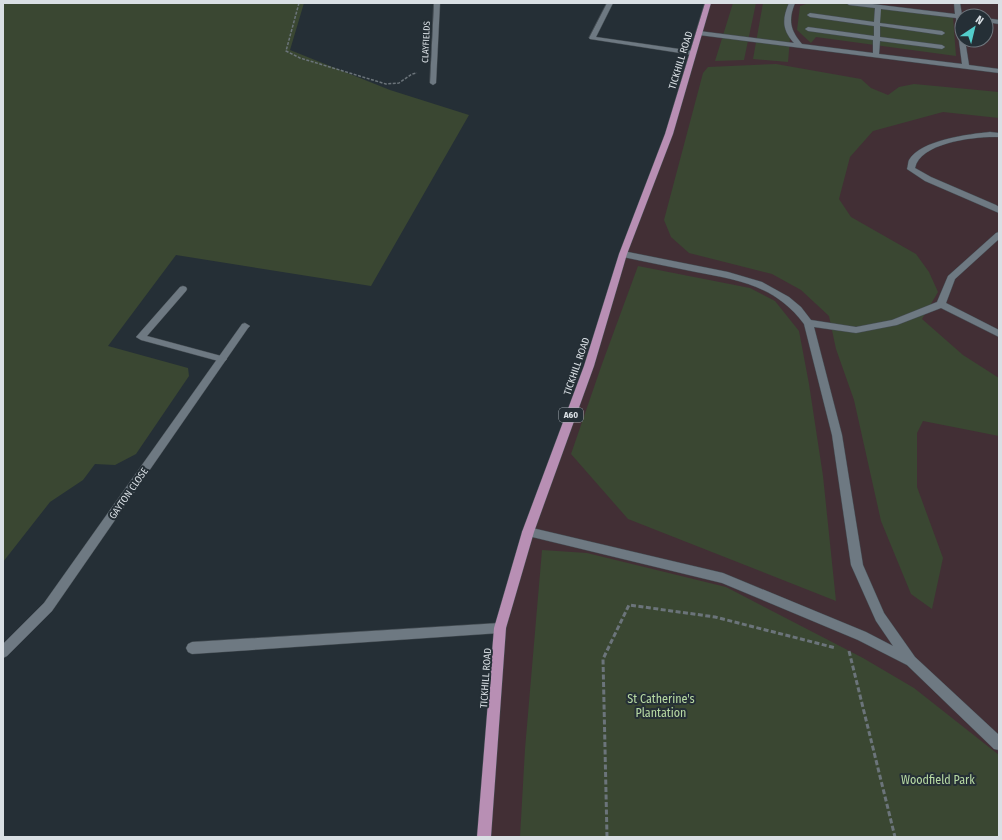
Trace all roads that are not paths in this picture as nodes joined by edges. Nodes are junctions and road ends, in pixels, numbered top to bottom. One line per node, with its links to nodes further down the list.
1 (438, 3): 21 (street, CLAYFIELDS)
2 (610, 3): 17 (street)
3 (708, 3): 11 (main road, TICKHILL ROAD / A60)
4 (792, 3): 14 (street)
5 (849, 3): 6 (street)
6 (878, 7): 8 (street); 9 (street)
7 (810, 15): 9 (street)
8 (954, 16)
9 (877, 25): 12 (street); 13 (street)
10 (808, 28): 13 (street)
11 (699, 32): 14 (street); 17 (main road, TICKHILL ROAD / A60)
12 (942, 33)
13 (877, 38): 15 (street); 18 (street)
14 (799, 45): 18 (street)
15 (942, 47)
16 (963, 48): 19 (street)
17 (693, 53): 25 (main road, TICKHILL ROAD / A60)
18 (876, 55): 19 (street)
19 (966, 67): 20 (street)
20 (999, 71)
21 (433, 83)
22 (999, 135): 23 (street)
23 (999, 211)
24 (999, 235): 27 (street)
25 (623, 254): 28 (street); 32 (main road, TICKHILL ROAD / A60)
26 (183, 288): 31 (street)
27 (941, 304): 28 (street); 30 (street)
28 (808, 323): 36 (street)
29 (245, 326): 31 (street, GAYTON CLOSE)
30 (999, 334)
31 (222, 359): 35 (street, GAYTON CLOSE)
32 (528, 532): 33 (main road, TICKHILL ROAD / A60); 36 (street)
33 (500, 628): 34 (street); 38 (main road, TICKHILL ROAD / A60)
34 (192, 648)
35 (3, 652)
36 (911, 660): 37 (street)
37 (999, 744)
38 (484, 837)

